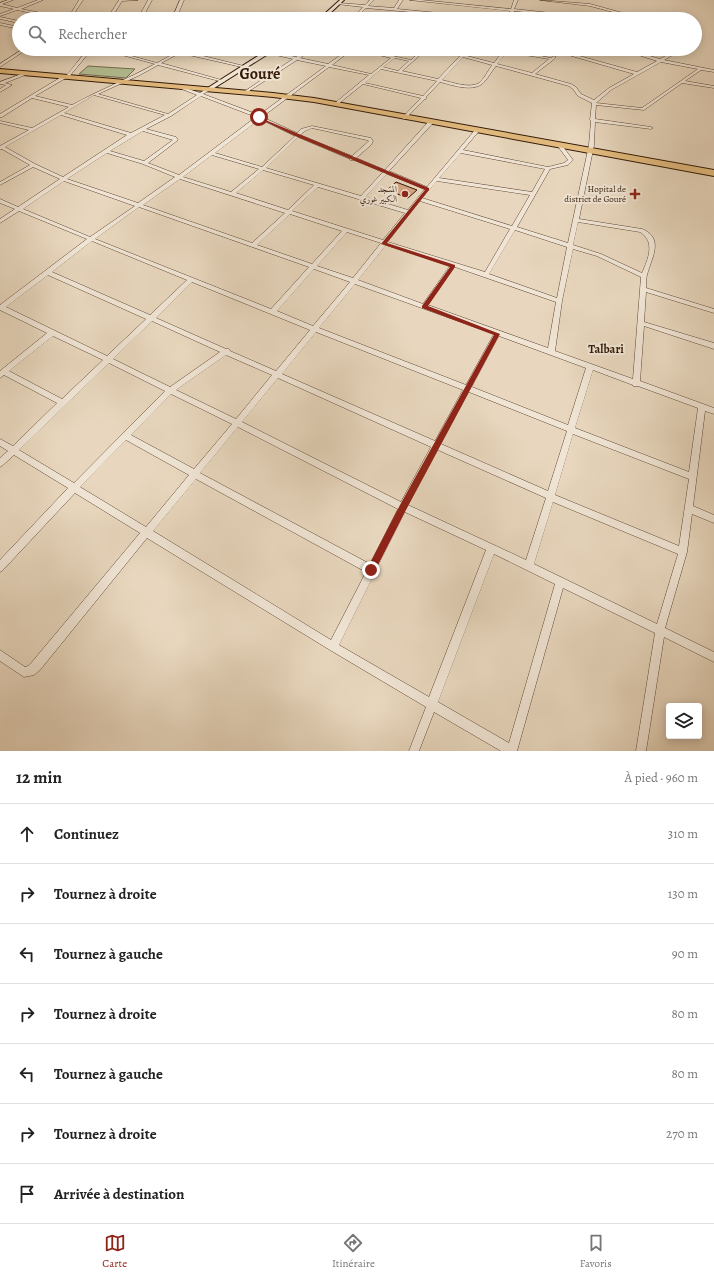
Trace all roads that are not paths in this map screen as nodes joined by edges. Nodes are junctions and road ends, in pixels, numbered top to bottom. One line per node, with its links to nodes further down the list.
1 (11, 0): 17 (street)
2 (41, 0): 20 (street)
3 (81, 0): 24 (street)
4 (121, 0): 5 (street); 25 (street)
5 (136, 0)
6 (150, 0): 26 (street)
7 (182, 0): 27 (street)
8 (372, 0): 18 (street)
9 (401, 0): 21 (street)
10 (412, 0): 14 (street)
11 (482, 0): 19 (street)
12 (516, 0): 22 (street)
13 (542, 0): 15 (street)
14 (427, 1): 19 (street); 30 (street)
15 (564, 1): 34 (street); 35 (street)
16 (340, 2): 18 (street); 28 (main road)
17 (0, 4): 20 (street)
18 (367, 6): 21 (street); 29 (street)
19 (479, 6): 22 (street); 31 (street)
20 (17, 9): 23 (street); 36 (street)
21 (395, 9): 30 (street)
22 (513, 9): 32 (street); 33 (street)
23 (31, 12)
24 (73, 12)
25 (113, 12)
26 (143, 12)
27 (177, 12)
28 (329, 12)
29 (361, 12)
30 (421, 12)
31 (476, 12)
32 (512, 12)
33 (543, 12)
34 (563, 12)
35 (593, 12)
36 (0, 16): 37 (street)
37 (12, 20)
38 (0, 24): 39 (street)
39 (12, 27)
40 (14, 56): 66 (street)
41 (84, 56): 77 (street)
42 (129, 56): 63 (street)
43 (173, 56): 63 (street)
44 (198, 56): 67 (street)
45 (262, 56): 67 (main road)
46 (288, 56): 59 (street)
47 (301, 56): 59 (street)
48 (341, 56): 65 (street)
49 (389, 56): 58 (street)
50 (417, 56): 61 (street)
51 (462, 56): 64 (street); 79 (street)
52 (501, 56): 64 (street)
53 (537, 56): 60 (street)
54 (554, 56): 60 (street)
55 (579, 56): 74 (street)
56 (645, 56): 62 (street)
57 (670, 56): 62 (street)
58 (394, 57): 61 (street); 68 (street)
59 (298, 58): 65 (street); 88 (street)
60 (552, 59): 76 (street)
61 (412, 60): 71 (street)
62 (662, 61): 69 (street); 74 (street)
63 (158, 64): 78 (street); 80 (street)
64 (494, 64): 76 (street); 79 (street)
65 (328, 65): 75 (street); 91 (street)
66 (0, 66)
67 (246, 67): 78 (main road)
68 (381, 68): 71 (street); 75 (street)
69 (700, 69): 72 (street); 81 (street)
70 (0, 70): 73 (highway)
71 (399, 72): 79 (street)
72 (714, 72)
73 (28, 73): 77 (highway); 82 (street)
74 (636, 73): 94 (street)
75 (372, 75): 83 (street)
76 (532, 75): 94 (street)
77 (65, 77): 80 (highway); 92 (street)
78 (223, 80): 86 (main road)
79 (440, 80): 93 (street)
80 (122, 82): 84 (highway); 89 (street)
81 (681, 82): 85 (street); 94 (street)
82 (0, 83): 87 (street)
83 (362, 83): 93 (street); 95 (street)
84 (180, 86): 86 (highway); 90 (street)
85 (714, 87)
86 (209, 89): 88 (highway); 90 (street)
87 (0, 91)
88 (246, 92): 91 (highway)
89 (94, 94): 96 (street); 98 (street)
90 (199, 95): 98 (street); 100 (street)
91 (287, 96): 95 (highway); 100 (street)
92 (32, 97): 96 (street); 99 (street)
93 (425, 98): 101 (street)
94 (594, 103): 102 (street)
95 (336, 104): 101 (highway)
96 (72, 106): 97 (street)
97 (60, 113): 106 (street); 110 (street)
98 (169, 115): 107 (street)
99 (0, 116)
100 (259, 117): 109 (street); 116 (street)
101 (405, 118): 104 (highway)
102 (592, 120): 105 (street); 114 (street)
103 (0, 122): 106 (street)
104 (431, 122): 108 (highway); 122 (street)
105 (651, 128)
106 (32, 129): 112 (street)
107 (142, 129): 110 (street); 118 (street)
108 (477, 131): 111 (highway); 113 (street)
109 (297, 135): 117 (street); 117 (street); 120 (street)
110 (131, 136): 115 (street)
111 (559, 145): 114 (highway); 121 (street)
112 (1, 147): 119 (street)
113 (460, 151): 121 (street); 126 (street)
114 (590, 151): 123 (highway); 139 (street)
115 (107, 152): 118 (street); 125 (street)
116 (211, 153): 120 (street); 124 (street)
117 (352, 159): 122 (street)
118 (144, 163): 124 (street)
119 (33, 165): 125 (street); 127 (street)
120 (263, 168): 128 (street); 130 (street)
121 (548, 168): 131 (street)
122 (386, 173): 129 (street); 132 (street)
123 (714, 173)
124 (179, 177): 130 (street); 135 (street)
125 (63, 179): 135 (street); 136 (street)
126 (436, 179): 129 (street); 131 (street)
127 (0, 184)
128 (318, 184): 132 (street); 138 (street)
129 (428, 189): 133 (street)
130 (232, 194): 138 (street)
131 (534, 194): 141 (street)
132 (363, 197): 137 (street)
133 (419, 199): 137 (street); 141 (street)
134 (0, 201): 136 (street)
135 (139, 205): 143 (street); 145 (street)
136 (19, 209): 140 (street); 143 (street)
137 (409, 212): 144 (street)
138 (289, 213): 142 (street); 145 (street)
139 (576, 220): 146 (street); 151 (street)
140 (0, 221)
141 (513, 228): 146 (street); 150 (street)
142 (345, 231): 144 (street); 148 (street)
143 (90, 239): 149 (street); 152 (street)
144 (384, 244): 147 (street); 153 (street)
145 (253, 246): 148 (street)
146 (570, 246): 151 (street); 155 (street)
147 (453, 266): 150 (street); 156 (street)
148 (313, 267): 153 (street); 159 (street)
149 (47, 272): 157 (street); 160 (street)
150 (486, 275): 155 (street)
151 (644, 276): 154 (street)
152 (192, 280): 159 (street); 160 (street)
153 (354, 281): 156 (street); 162 (street)
154 (643, 289): 158 (street); 161 (street)
155 (559, 301): 167 (street)
156 (424, 307): 164 (street)
157 (0, 308): 163 (street)
158 (714, 311)
159 (272, 312): 162 (street)
160 (151, 318): 166 (street); 168 (street)
161 (640, 323): 165 (street); 172 (street)
162 (315, 329): 171 (street); 173 (street)
163 (52, 333): 168 (street); 170 (street)
164 (497, 334): 167 (street); 173 (street)
165 (714, 346)
166 (227, 351): 171 (street); 174 (street)
167 (551, 353): 169 (street)
168 (107, 360): 174 (street); 175 (street)
169 (590, 367): 172 (street); 179 (street)
170 (2, 373): 175 (street)
171 (277, 374): 178 (street); 182 (street)
172 (636, 384): 176 (street)
173 (468, 388): 179 (street); 182 (street)
174 (169, 391): 178 (street); 180 (street)
175 (63, 402): 183 (street)
176 (702, 407): 177 (street); 186 (street)
177 (714, 412)
178 (237, 423): 185 (street); 189 (street)
179 (570, 429): 186 (street); 188 (street)
180 (125, 436): 185 (street); 187 (street)
181 (0, 442): 183 (street)
182 (437, 445): 188 (street); 189 (street)
183 (13, 450): 184 (street); 187 (street)
184 (0, 463)
185 (194, 474): 192 (street); 197 (street)
186 (693, 477): 190 (street)
187 (75, 488): 192 (street); 196 (street)
188 (550, 496): 194 (street); 195 (street)
189 (403, 507): 193 (street); 197 (street)
190 (689, 508): 191 (street); 194 (street)
191 (714, 519)
192 (146, 532): 200 (street); 201 (street)
193 (492, 550): 195 (street); 203 (street)
194 (683, 552): 199 (street)
195 (529, 566): 198 (street)
196 (0, 567)
197 (371, 570): 200 (street)
198 (560, 582): 199 (street); 205 (street)
199 (660, 630): 202 (street); 206 (street)
200 (333, 647): 203 (street)
201 (0, 655)
202 (714, 657)
203 (433, 704): 204 (street); 205 (street)
204 (414, 751)
205 (512, 751)
206 (641, 751)

